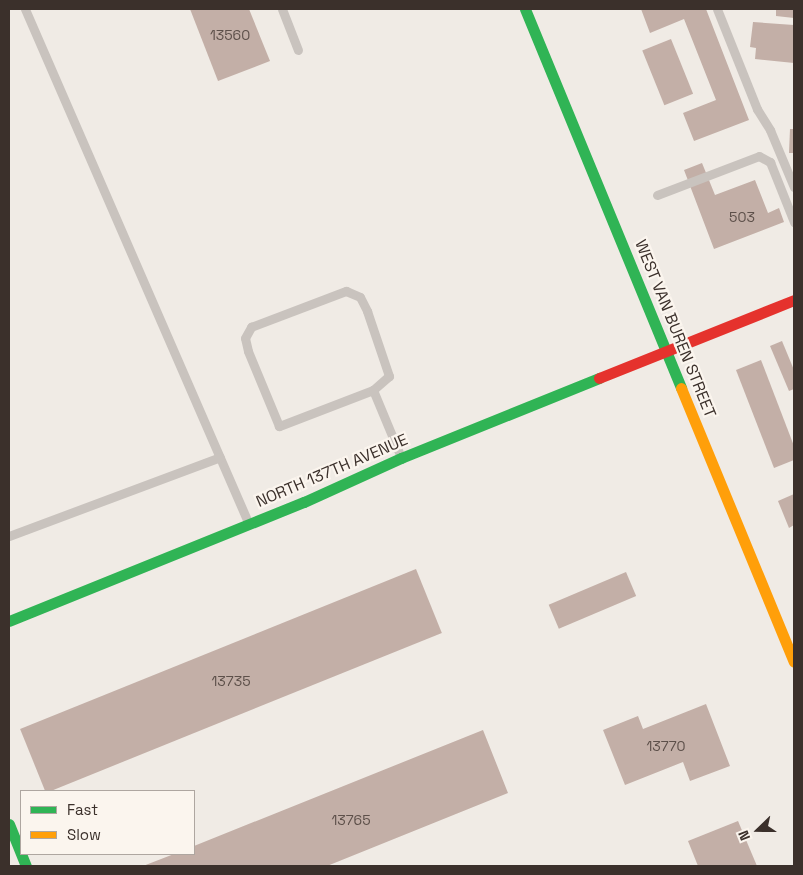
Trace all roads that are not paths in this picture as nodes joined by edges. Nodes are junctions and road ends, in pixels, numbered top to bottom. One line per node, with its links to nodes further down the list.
1 (25, 9): 12 (lane)
2 (282, 9): 5 (lane)
3 (525, 9): 10 (street, WEST VAN BUREN STREET)
4 (717, 9): 6 (lane)
5 (298, 50)
6 (794, 187)
7 (657, 196): 8 (lane)
8 (794, 222)
9 (794, 300): 10 (street, NORTH 137TH AVENUE)
10 (667, 351): 13 (street, NORTH 137TH AVENUE); 17 (street, WEST VAN BUREN STREET)
11 (373, 390): 11 (lane); 13 (lane)
12 (220, 457): 14 (lane); 15 (lane)
13 (402, 458): 14 (street, NORTH 137TH AVENUE)
14 (249, 524): 16 (street, NORTH 137TH AVENUE)
15 (9, 536)
16 (9, 621)
17 (794, 662)
18 (9, 824): 19 (street)
19 (20, 851)

